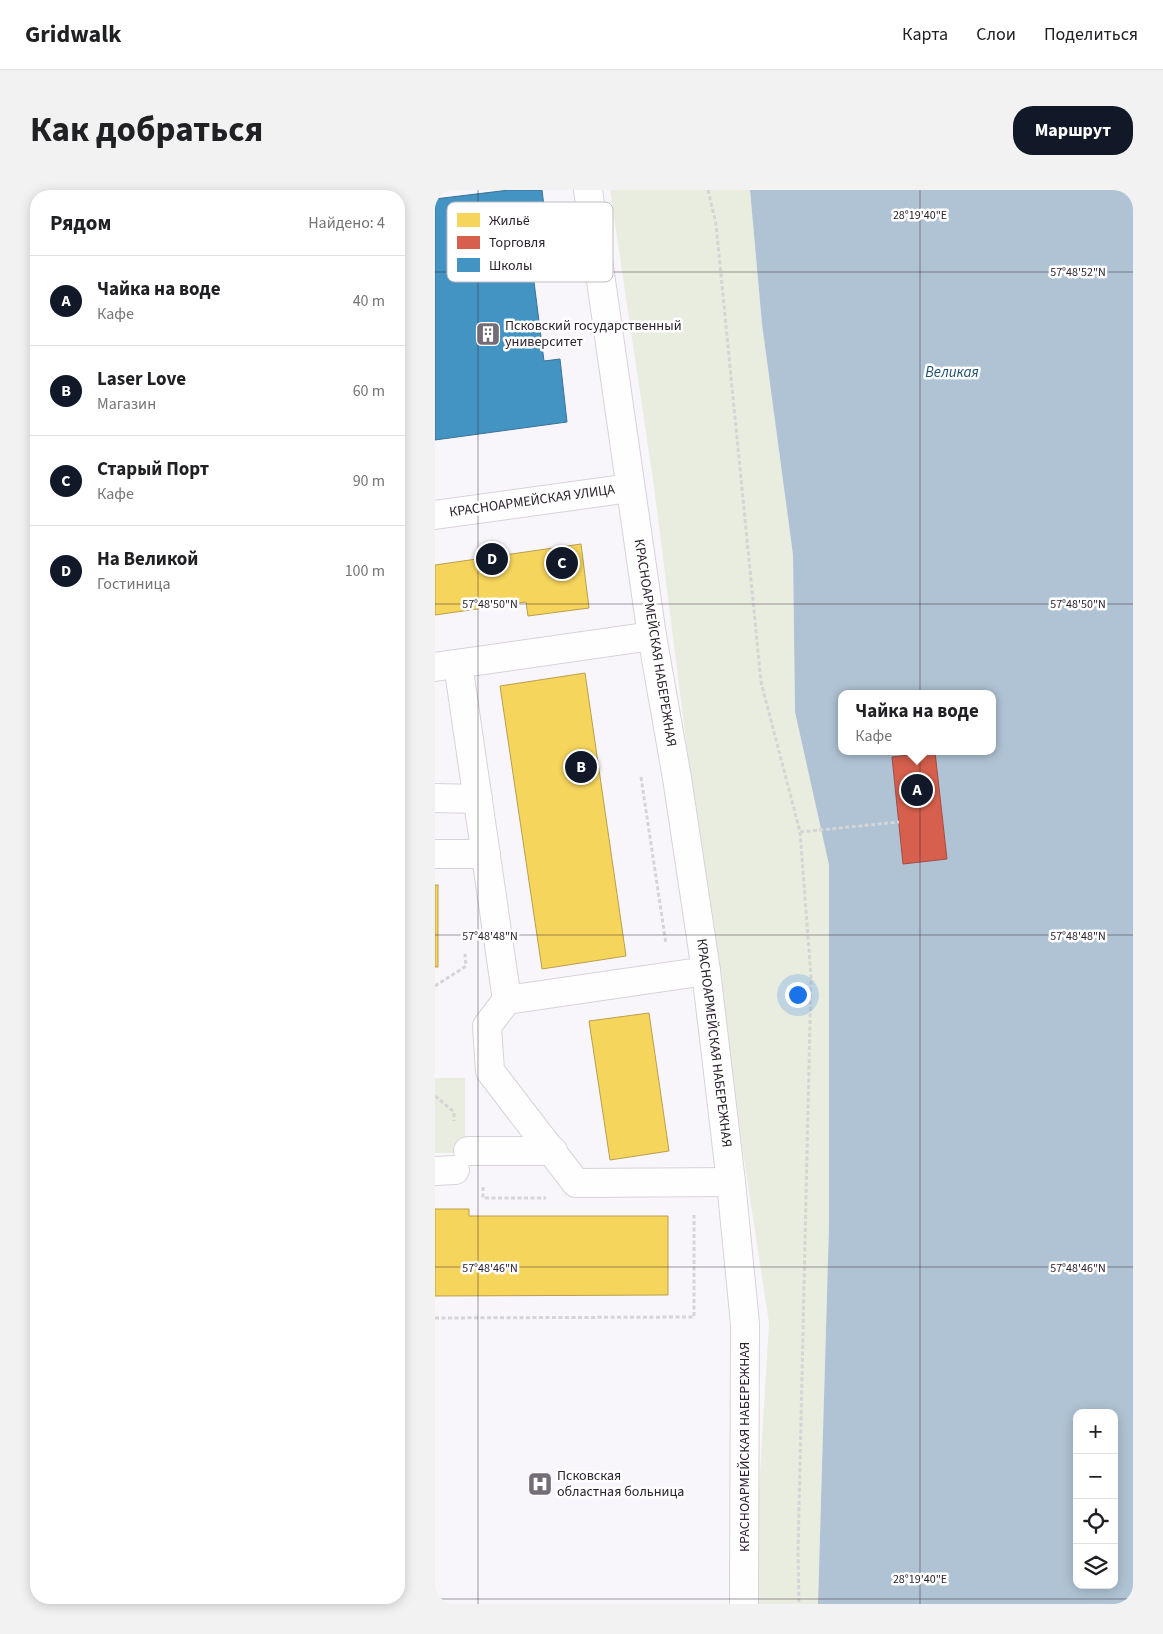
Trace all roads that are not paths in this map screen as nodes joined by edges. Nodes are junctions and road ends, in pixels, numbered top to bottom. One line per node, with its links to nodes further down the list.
1 (601, 282): 2 (street, КРАСНОАРМЕЙСКАЯ НАБЕРЕЖНАЯ)
2 (630, 488): 3 (street, КРАСНОАРМЕЙСКАЯ УЛИЦА); 4 (street, КРАСНОАРМЕЙСКАЯ НАБЕРЕЖНАЯ)
3 (435, 515)
4 (652, 636): 5 (street); 10 (street, КРАСНОАРМЕЙСКАЯ НАБЕРЕЖНАЯ)
5 (446, 665): 7 (street)
6 (435, 798): 7 (street)
7 (478, 799): 9 (street)
8 (435, 854): 9 (street)
9 (485, 854): 11 (street)
10 (707, 971): 11 (street); 14 (street, КРАСНОАРМЕЙСКАЯ НАБЕРЕЖНАЯ)
11 (507, 1000): 12 (street)
12 (553, 1151): 13 (street); 14 (street)
13 (453, 1164)
14 (731, 1182): 15 (street, КРАСНОАРМЕЙСКАЯ НАБЕРЕЖНАЯ)
15 (744, 1604)

